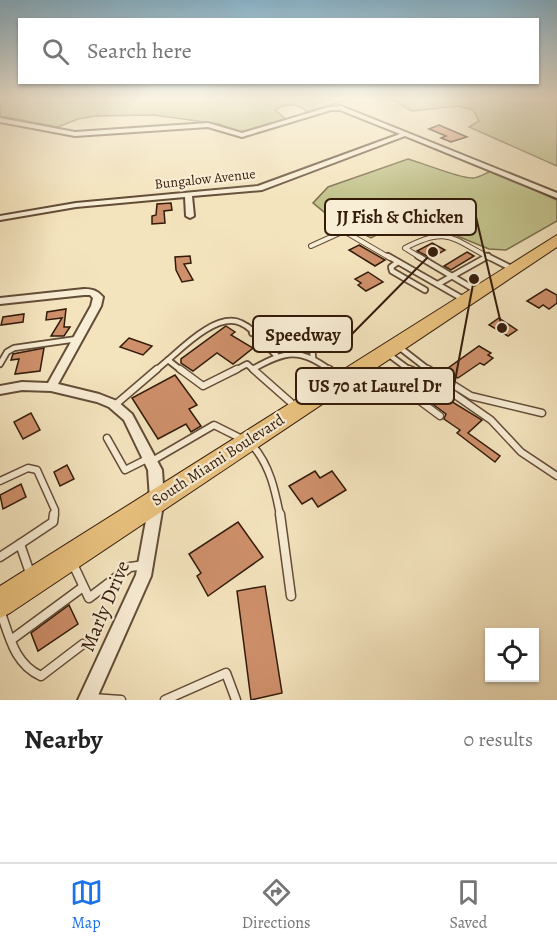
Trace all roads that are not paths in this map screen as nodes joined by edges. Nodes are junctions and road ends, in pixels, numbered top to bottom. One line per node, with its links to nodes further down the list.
1 (63, 132): 2 (street)
2 (109, 132)
3 (230, 132): 4 (street)
4 (256, 132)
5 (399, 132): 6 (street)
6 (405, 134): 7 (street, Bungalow Avenue); 8 (street)
7 (188, 195): 9 (street); 10 (street, Bungalow Avenue)
8 (557, 196)
9 (190, 216)
10 (0, 218)
11 (330, 223): 12 (lane)
12 (344, 231): 14 (lane); 16 (lane)
13 (557, 240): 17 (highway, South Miami Boulevard)
14 (312, 246)
15 (488, 256): 17 (lane); 18 (lane); 18 (lane)
16 (398, 262): 19 (lane); 20 (lane)
17 (513, 268): 21 (highway, South Miami Boulevard)
18 (451, 276): 19 (lane); 21 (lane)
19 (438, 284): 21 (lane)
20 (425, 290)
21 (471, 296): 25 (highway, South Miami Boulevard)
22 (0, 301): 24 (street)
23 (252, 333): 26 (lane); 27 (lane); 28 (lane)
24 (78, 339): 29 (lane); 34 (street)
25 (382, 353): 31 (lane); 32 (highway, South Miami Boulevard); 33 (lane); 38 (lane)
26 (276, 355): 27 (lane); 30 (lane)
27 (313, 358): 32 (lane)
28 (168, 360): 30 (lane); 36 (lane)
29 (0, 364)
30 (253, 369): 37 (lane)
31 (410, 370): 33 (lane); 43 (lane)
32 (342, 379): 37 (highway, South Miami Boulevard)
33 (393, 381): 39 (lane)
34 (51, 387): 35 (street); 36 (street)
35 (0, 390)
36 (115, 405): 42 (street, Marly Drive)
37 (297, 408): 41 (highway, South Miami Boulevard)
38 (542, 413)
39 (440, 416)
40 (107, 438): 42 (lane)
41 (246, 441): 42 (lane); 45 (highway, South Miami Boulevard); 52 (lane)
42 (151, 459): 45 (street, Marly Drive)
43 (557, 476)
44 (0, 481): 46 (lane)
45 (157, 499): 48 (highway, South Miami Boulevard); 49 (street, Marly Drive)
46 (20, 544): 47 (lane); 50 (lane)
47 (0, 557)
48 (69, 557): 50 (highway, South Miami Boulevard); 51 (lane)
49 (147, 564): 51 (lane); 57 (street, Marly Drive)
50 (33, 582): 53 (highway, South Miami Boulevard)
51 (83, 587): 55 (lane)
52 (291, 596)
53 (0, 603)
54 (0, 610): 55 (lane)
55 (11, 640): 56 (lane)
56 (83, 644)
57 (87, 699): 58 (lane)
58 (121, 700)
59 (165, 700): 60 (lane)
60 (236, 700)

